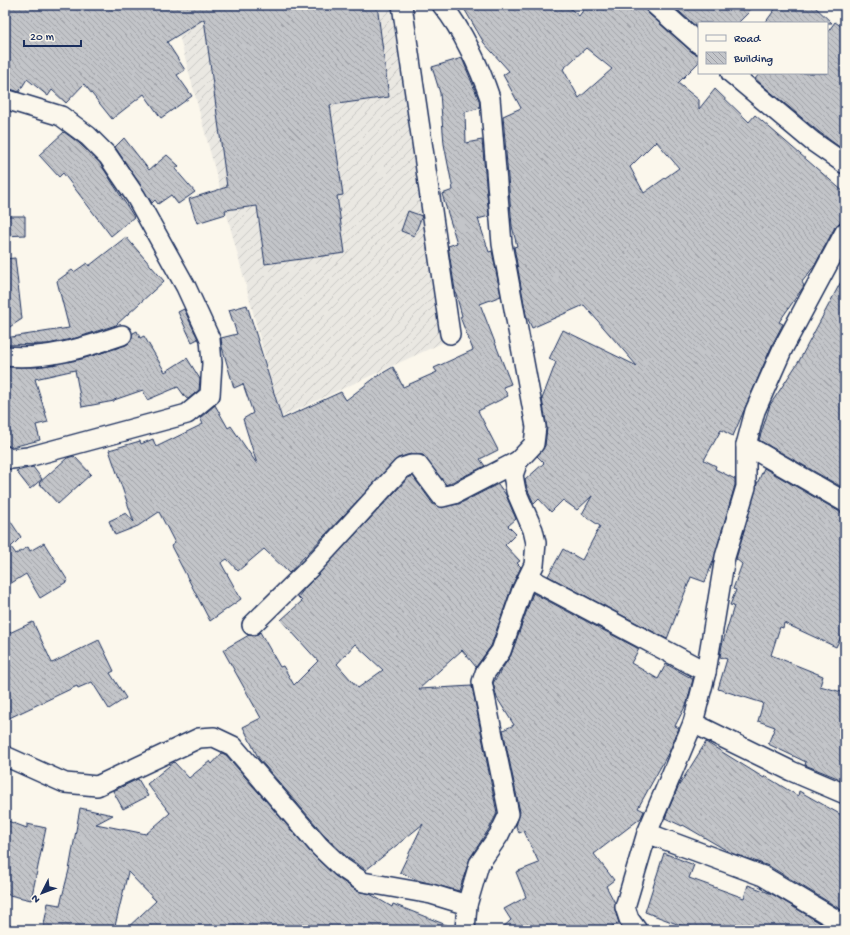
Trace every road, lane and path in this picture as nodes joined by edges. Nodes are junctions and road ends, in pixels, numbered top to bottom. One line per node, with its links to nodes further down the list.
1 (402, 5): 9 (street)
2 (655, 5): 4 (street)
3 (450, 8): 14 (street)
4 (698, 43)
5 (732, 74): 7 (street)
6 (5, 99): 13 (street)
7 (845, 164)
8 (845, 232): 12 (street)
9 (450, 334)
10 (122, 335): 11 (street)
11 (5, 356)
12 (746, 445): 15 (street); 18 (street)
13 (5, 456)
14 (518, 461): 16 (street); 17 (street)
15 (845, 502)
16 (530, 578): 18 (street); 23 (street)
17 (252, 625)
18 (706, 672): 19 (street)
19 (693, 723): 21 (street); 22 (street)
20 (5, 756): 23 (street)
21 (845, 794)
22 (647, 833): 24 (street); 26 (street)
23 (467, 906): 25 (street)
24 (845, 925)
25 (465, 930)
26 (637, 930)

